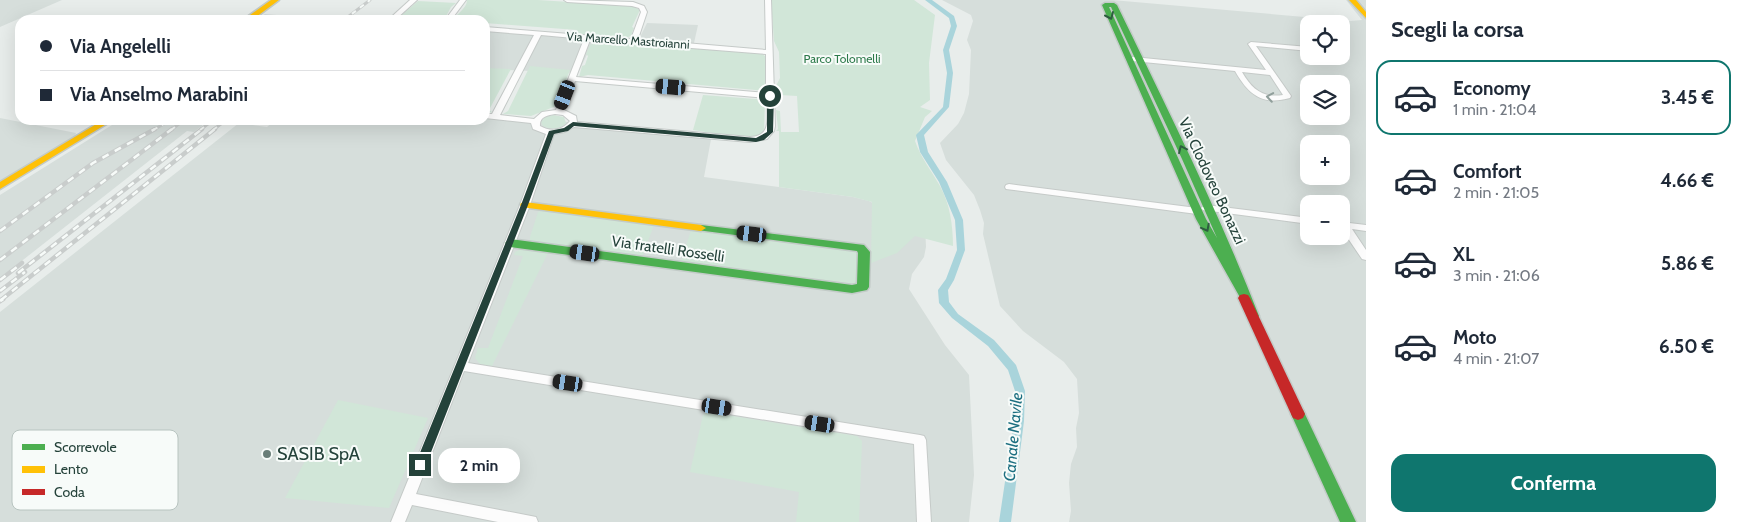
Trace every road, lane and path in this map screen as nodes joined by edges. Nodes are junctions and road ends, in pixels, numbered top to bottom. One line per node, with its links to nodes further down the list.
1 (276, 0): 7 (street)
2 (414, 0): 8 (street)
3 (463, 0): 9 (street)
4 (567, 0): 14 (street)
5 (768, 0): 16 (street)
6 (1352, 0): 10 (street)
7 (254, 15)
8 (397, 15)
9 (452, 15)
10 (1366, 16)
11 (490, 30): 12 (street, Via Marcello Mastroianni)
12 (538, 34): 13 (street, Via Marcello Mastroianni); 24 (street)
13 (588, 37): 14 (street, Via Marcello Mastroianni); 20 (street)
14 (634, 41): 16 (street, Via Marcello Mastroianni)
15 (1300, 44): 19 (street)
16 (770, 52): 21 (street)
17 (1134, 59): 18 (street); 32 (street, Via Clodoveo Bonazzi, one-way to 32); 33 (street, Via Clodoveo Bonazzi, one-way to 17)
18 (1237, 69): 19 (street); 19 (street, one-way to 18)
19 (1272, 73)
20 (572, 79): 21 (street); 22 (street)
21 (770, 96): 26 (street)
22 (559, 112): 25 (street); 26 (street)
23 (490, 116): 24 (street)
24 (495, 117): 25 (street)
25 (535, 121): 28 (street)
26 (573, 124): 28 (street)
27 (100, 125): 29 (street)
28 (551, 132): 31 (street)
29 (0, 186)
30 (1009, 187): 32 (street, Via Clodoveo Bonazzi)
31 (525, 205): 38 (street); 38 (street, Via fratelli Rosselli)
32 (1197, 209): 33 (street); 40 (street, Via Clodoveo Bonazzi, one-way to 40)
33 (1210, 209): 34 (street); 40 (street, Via Clodoveo Bonazzi)
34 (1300, 220)
35 (1350, 226): 36 (street)
36 (1366, 228)
37 (1350, 235): 39 (street)
38 (510, 242): 41 (street)
39 (1366, 257)
40 (1253, 316): 46 (street, Via Clodoveo Bonazzi)
41 (460, 366): 42 (street); 45 (street)
42 (407, 498): 43 (street); 44 (street)
43 (398, 522)
44 (531, 522)
45 (924, 522)
46 (1348, 522)

